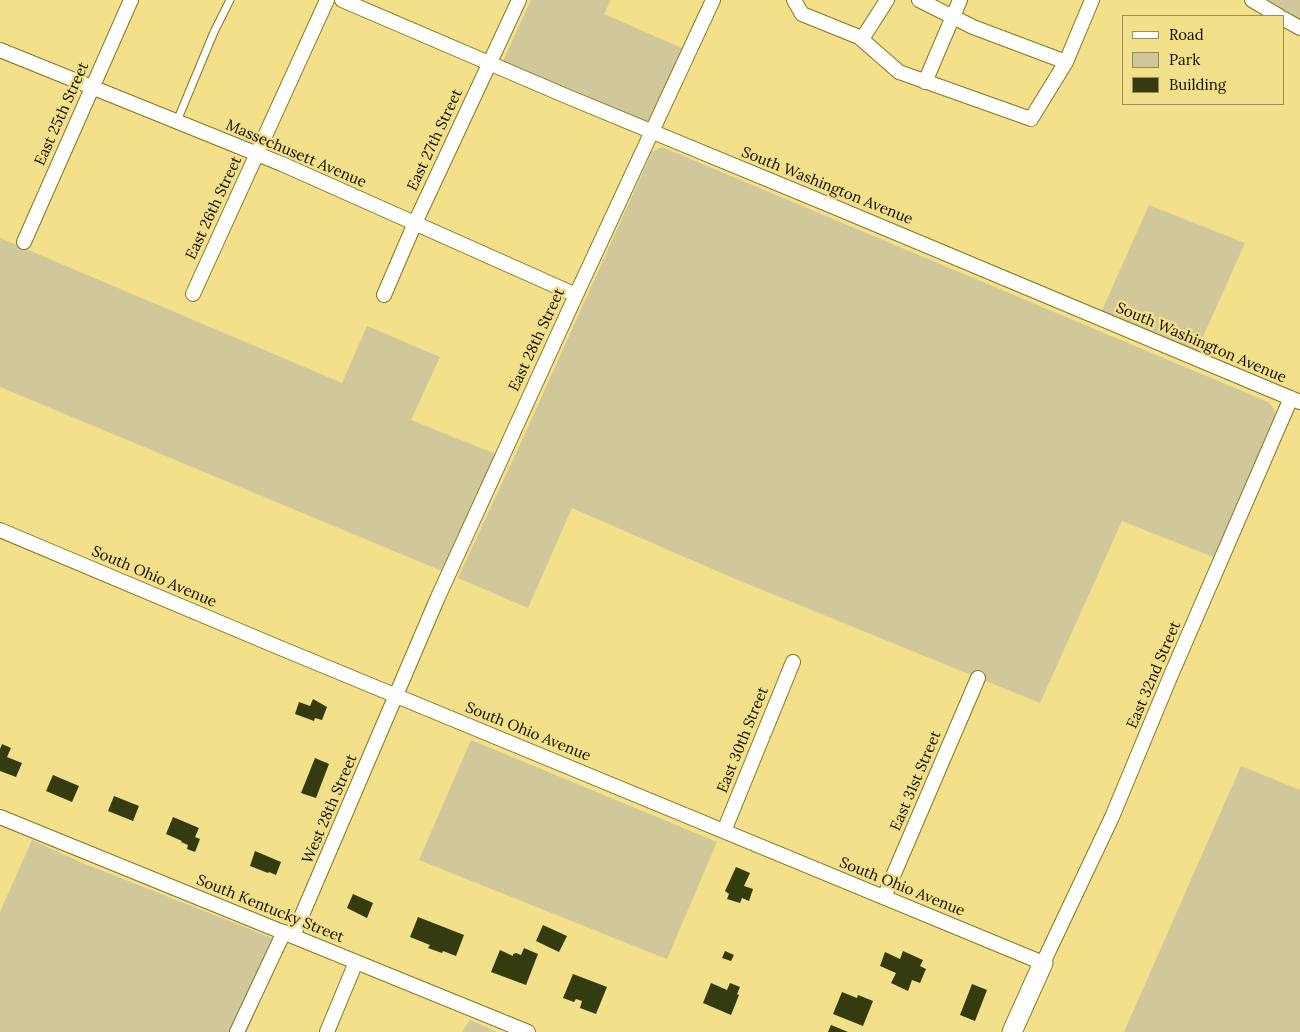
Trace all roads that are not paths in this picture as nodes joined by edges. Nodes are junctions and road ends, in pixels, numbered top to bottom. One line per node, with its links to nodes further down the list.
1 (131, 0): 22 (street, East 25th Street)
2 (230, 0): 23 (lane)
3 (327, 0): 25 (street, East 26th Street)
4 (342, 0): 20 (street, South Washington Avenue)
5 (519, 0): 20 (street, East 27th Street)
6 (713, 0): 24 (street, East 28th Street)
7 (794, 0): 17 (street)
8 (887, 0): 17 (street)
9 (919, 0): 14 (street)
10 (960, 0): 14 (street)
11 (1092, 0): 19 (street)
12 (1252, 0): 13 (street)
13 (1277, 15)
14 (952, 17): 19 (street); 21 (street)
15 (1285, 20): 16 (street)
16 (1300, 28)
17 (862, 39): 21 (street)
18 (0, 50): 22 (street, Massechusett Avenue)
19 (1066, 62): 21 (street)
20 (489, 63): 24 (street, South Washington Avenue); 26 (street, East 27th Street)
21 (924, 82)
22 (92, 87): 23 (street, Massechusett Avenue); 27 (street, East 25th Street)
23 (177, 121): 25 (street, Massechusett Avenue)
24 (652, 132): 30 (street, East 28th Street); 31 (street, South Washington Avenue)
25 (257, 154): 26 (street, Massechusett Avenue); 28 (street, East 26th Street)
26 (415, 223): 29 (street, East 27th Street); 30 (street, Massechusett Avenue)
27 (24, 242)
28 (192, 294)
29 (384, 295)
30 (576, 295): 35 (street, East 28th Street)
31 (1295, 400): 41 (street, East 32nd Street)
32 (0, 530): 35 (street, South Ohio Avenue)
33 (793, 662): 37 (street, East 30th Street)
34 (978, 678): 38 (street, East 31st Street)
35 (396, 695): 37 (street, South Ohio Avenue); 39 (street, West 28th Street)
36 (0, 817): 39 (street, South Kentucky Street)
37 (724, 831): 38 (street, South Ohio Avenue)
38 (884, 897): 41 (street, South Ohio Avenue)
39 (289, 934): 40 (street, South Kentucky Street); 42 (street, West 28th Street)
40 (356, 962): 43 (street); 44 (street, South Kentucky Street)
41 (1043, 963): 45 (street)
42 (237, 1032)
43 (328, 1032)
44 (528, 1032)
45 (1012, 1032)

